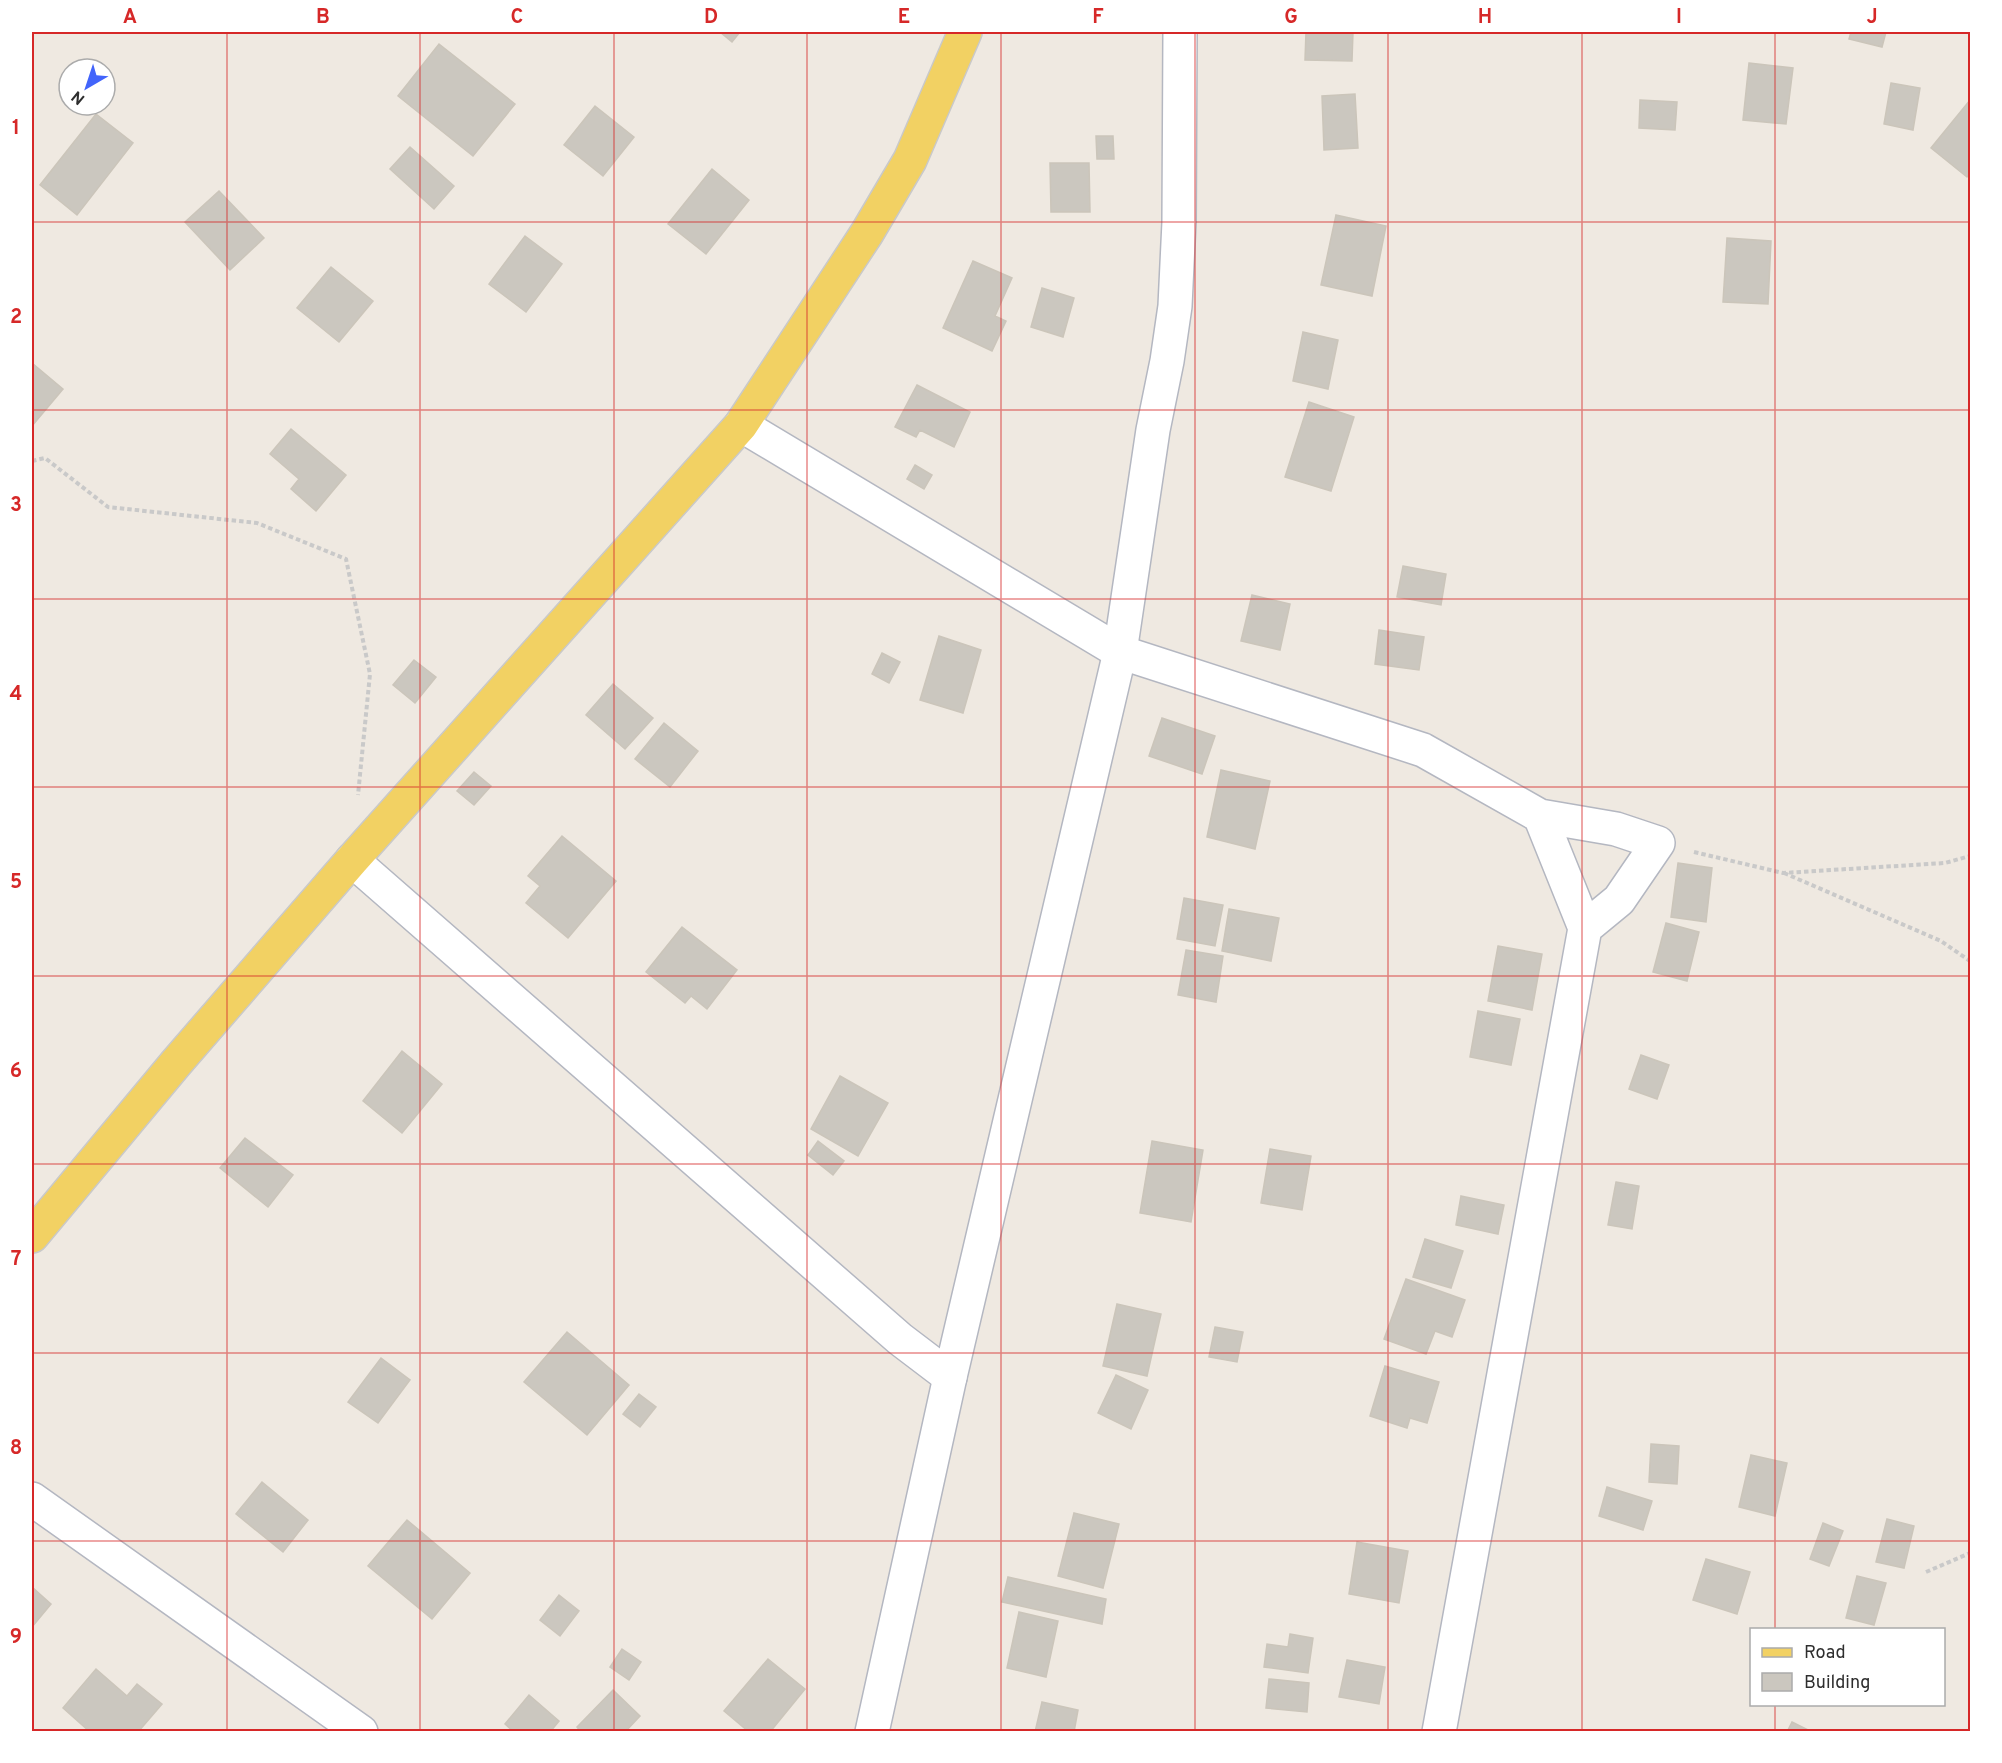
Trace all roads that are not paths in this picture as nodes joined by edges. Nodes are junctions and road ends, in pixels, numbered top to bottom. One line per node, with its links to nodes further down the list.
1 (965, 32): 3 (main road)
2 (1180, 32): 4 (street)
3 (741, 425): 4 (street); 6 (main road)
4 (1120, 652): 5 (street); 9 (street)
5 (1540, 816): 7 (street); 7 (street)
6 (352, 860): 8 (main road); 9 (street)
7 (1585, 928): 13 (street)
8 (32, 1236)
9 (950, 1377): 12 (street)
10 (32, 1499): 11 (street)
11 (361, 1731)
12 (872, 1731)
13 (1439, 1731)

